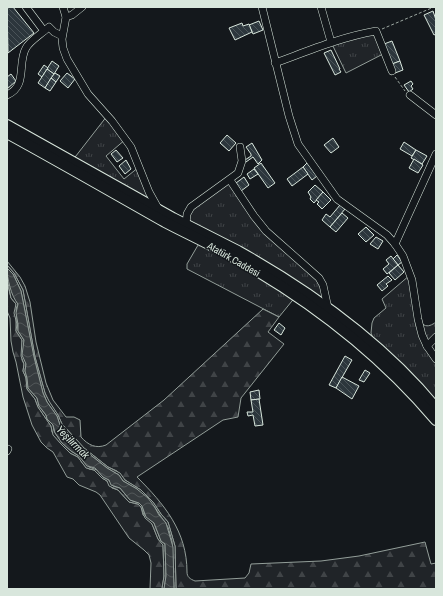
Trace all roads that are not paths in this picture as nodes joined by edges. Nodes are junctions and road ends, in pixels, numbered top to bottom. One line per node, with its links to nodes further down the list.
1 (26, 7): 7 (street)
2 (63, 7): 6 (street)
3 (82, 7): 6 (street)
4 (262, 7): 10 (street)
5 (321, 7): 9 (street)
6 (66, 17): 8 (street)
7 (44, 32): 8 (street); 12 (street)
8 (62, 36): 20 (street)
9 (331, 42): 10 (street); 11 (street)
10 (275, 62): 22 (street)
11 (392, 71)
12 (7, 95)
13 (410, 95): 14 (street)
14 (436, 115)
15 (7, 125): 20 (highway, Atatürk Caddesi)
16 (7, 133): 29 (highway, Atatürk Caddesi)
17 (240, 147): 19 (street)
18 (436, 154): 22 (street)
19 (230, 180): 21 (street); 23 (street)
20 (159, 210): 21 (highway, Atatürk Caddesi)
21 (186, 224): 23 (highway, Atatürk Caddesi)
22 (395, 244): 25 (street)
23 (328, 308): 27 (highway, Atatürk Caddesi)
24 (436, 337): 25 (street)
25 (426, 346): 26 (street)
26 (436, 359)
27 (433, 399): 28 (highway, Atatürk Caddesi)
28 (436, 408)
29 (436, 420)

